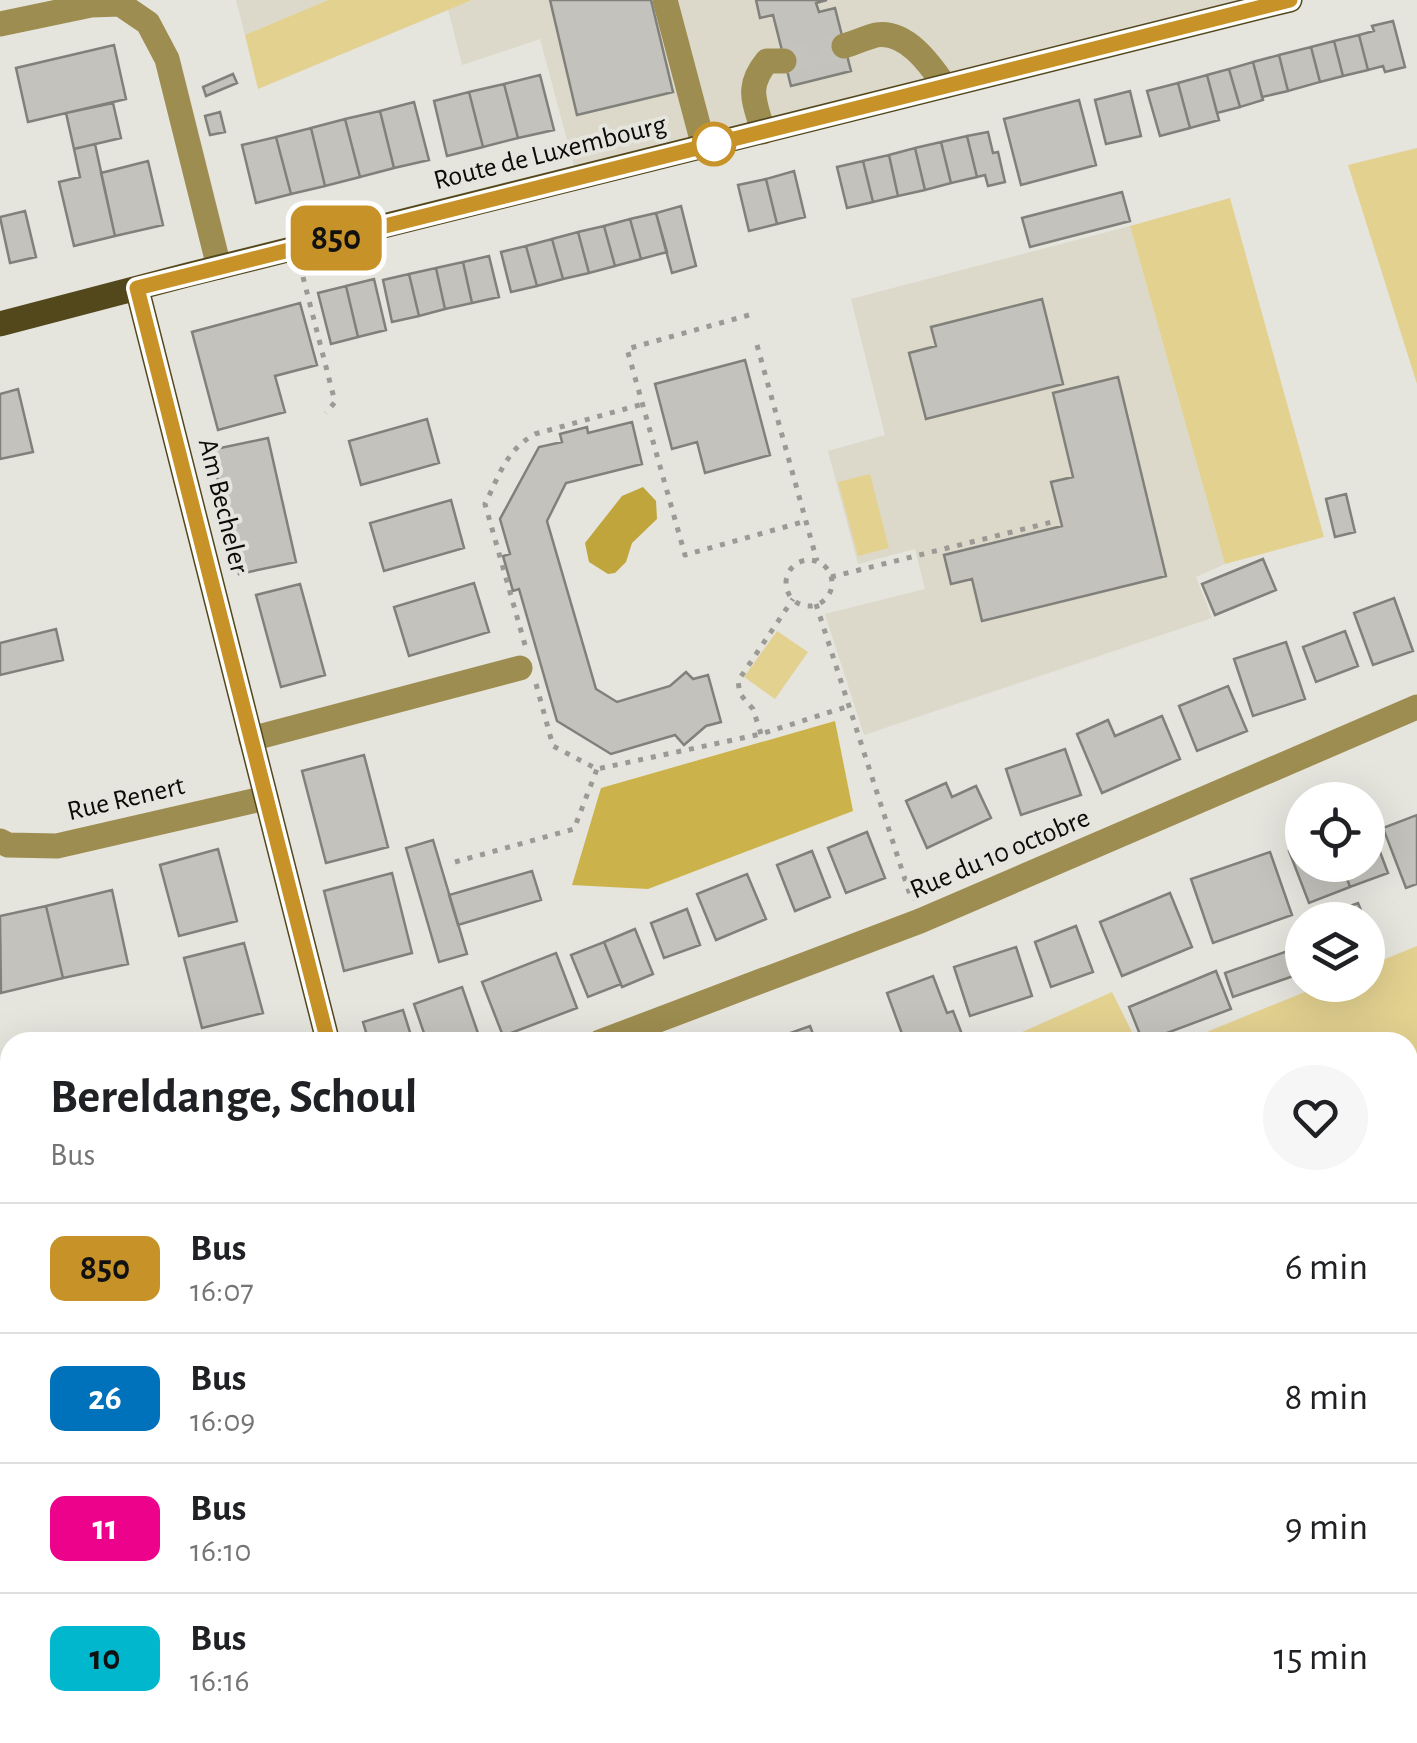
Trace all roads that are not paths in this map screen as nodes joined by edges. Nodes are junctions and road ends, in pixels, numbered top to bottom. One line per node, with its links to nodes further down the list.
1 (665, 0): 10 (street)
2 (1290, 0): 4 (main road, Route de Luxembourg)
3 (120, 2): 5 (street); 11 (street)
4 (1215, 9): 8 (main road, Route de Luxembourg)
5 (0, 24)
6 (844, 46): 8 (street)
7 (784, 61): 9 (street)
8 (945, 86): 9 (main road, Route de Luxembourg)
9 (763, 132): 10 (main road, Route de Luxembourg)
10 (704, 147): 11 (main road, Route de Luxembourg)
11 (219, 266): 12 (main road, Route de Luxembourg)
12 (137, 288): 13 (main road, Route de Luxembourg); 16 (main road, Am Becheler)
13 (0, 324)
14 (527, 665): 16 (street)
15 (1417, 707): 20 (street, Rue du 10 octobre)
16 (251, 739): 17 (main road, Am Becheler)
17 (266, 798): 18 (street, Rue Renert); 19 (main road, Am Becheler)
18 (0, 841)
19 (325, 1032)
20 (626, 1032)

